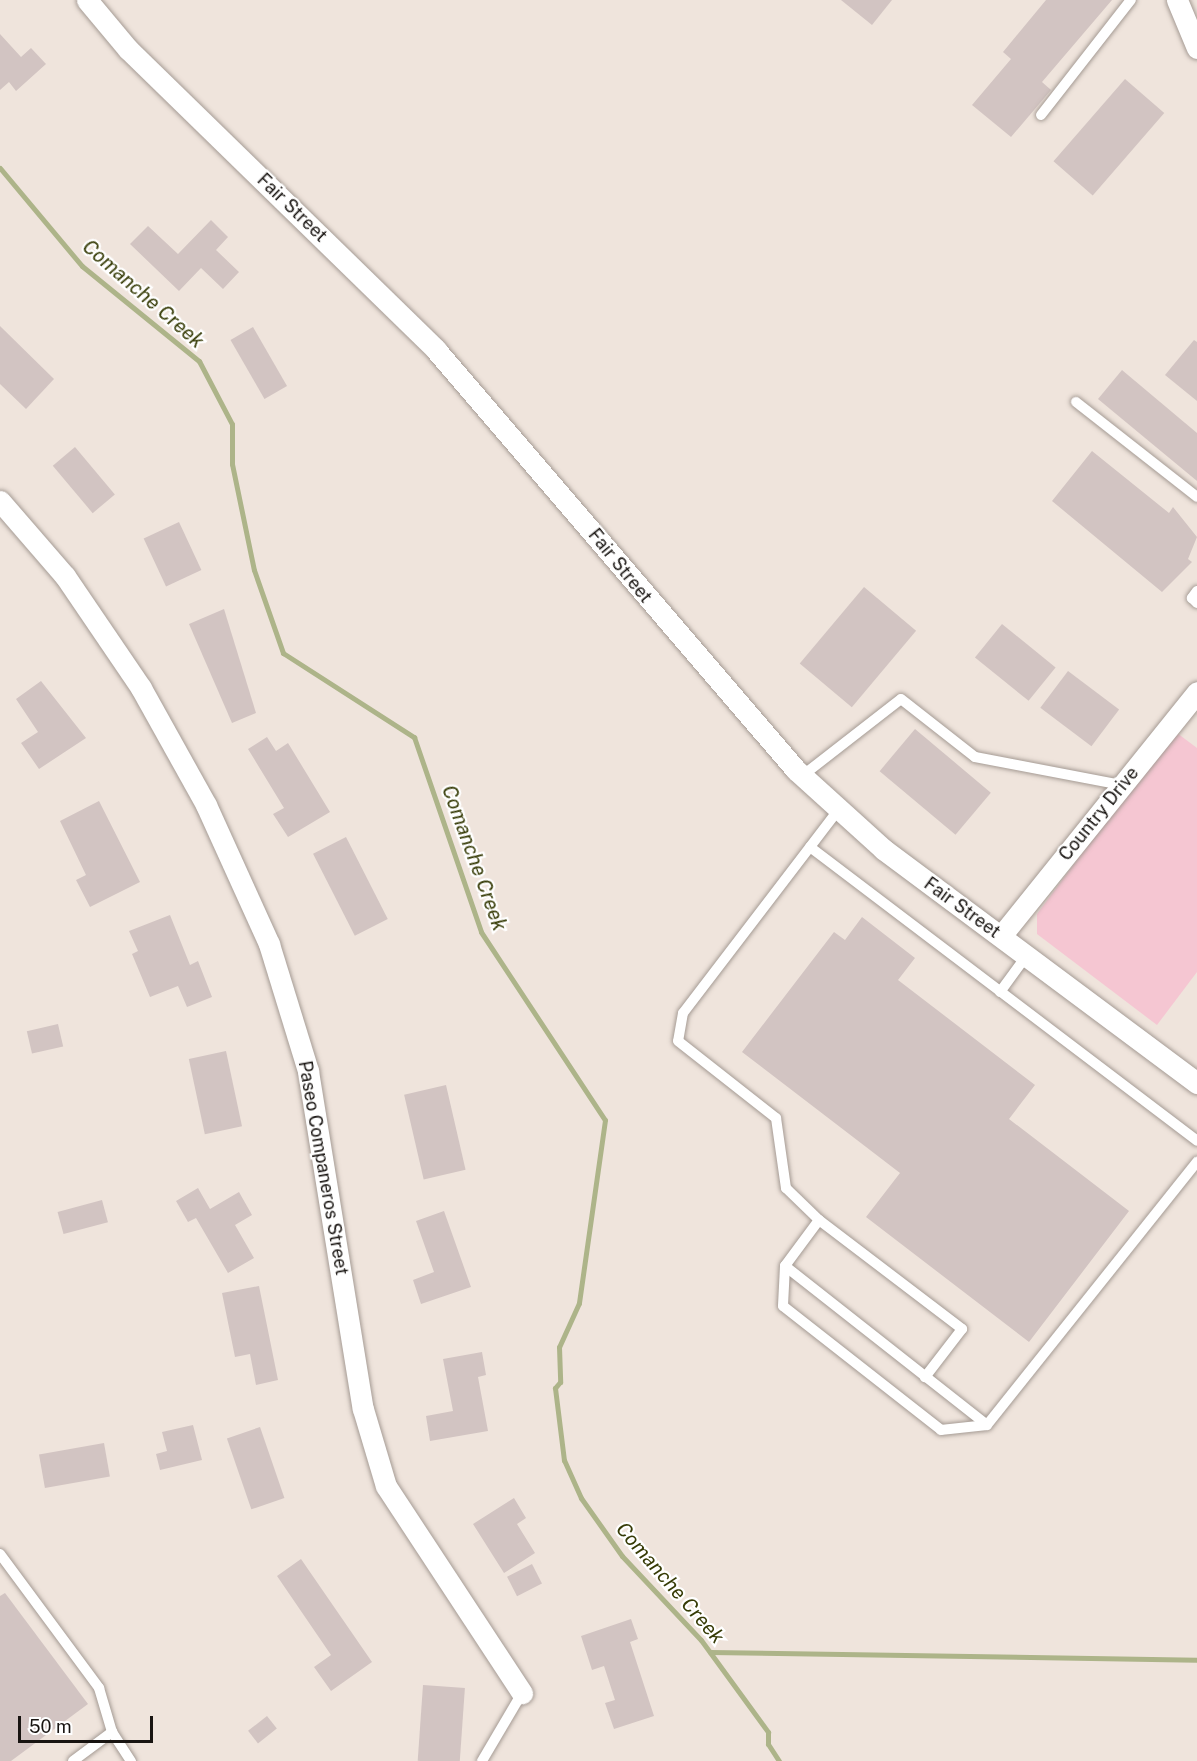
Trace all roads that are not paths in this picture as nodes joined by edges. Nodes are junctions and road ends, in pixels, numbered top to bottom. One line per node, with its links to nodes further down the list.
1 (87, 0): 12 (street, Fair Street)
2 (1131, 0): 5 (lane)
3 (1177, 0): 4 (street)
4 (1197, 48)
5 (1041, 115)
6 (1076, 402): 7 (lane)
7 (1197, 497)
8 (0, 501): 27 (street, Paseo Companeros Street)
9 (1197, 591): 10 (lane)
10 (1197, 603)
11 (1197, 692): 13 (street, Country Drive)
12 (802, 776): 13 (lane); 14 (street, Fair Street)
13 (1122, 785): 16 (street, Country Drive)
14 (839, 809): 15 (lane); 16 (street, Fair Street)
15 (810, 847): 18 (lane); 22 (lane)
16 (1001, 936): 17 (street, Fair Street)
17 (1027, 955): 18 (lane); 19 (street, Fair Street)
18 (1000, 992): 20 (lane)
19 (1197, 1083)
20 (1197, 1141)
21 (1197, 1162): 25 (lane)
22 (819, 1220): 23 (lane); 24 (lane)
23 (785, 1266): 24 (lane); 25 (lane)
24 (925, 1377): 25 (lane)
25 (987, 1425)
26 (0, 1554): 28 (lane)
27 (522, 1693): 31 (lane)
28 (112, 1732): 29 (lane); 30 (lane)
29 (73, 1761)
30 (131, 1761)
31 (482, 1761)

